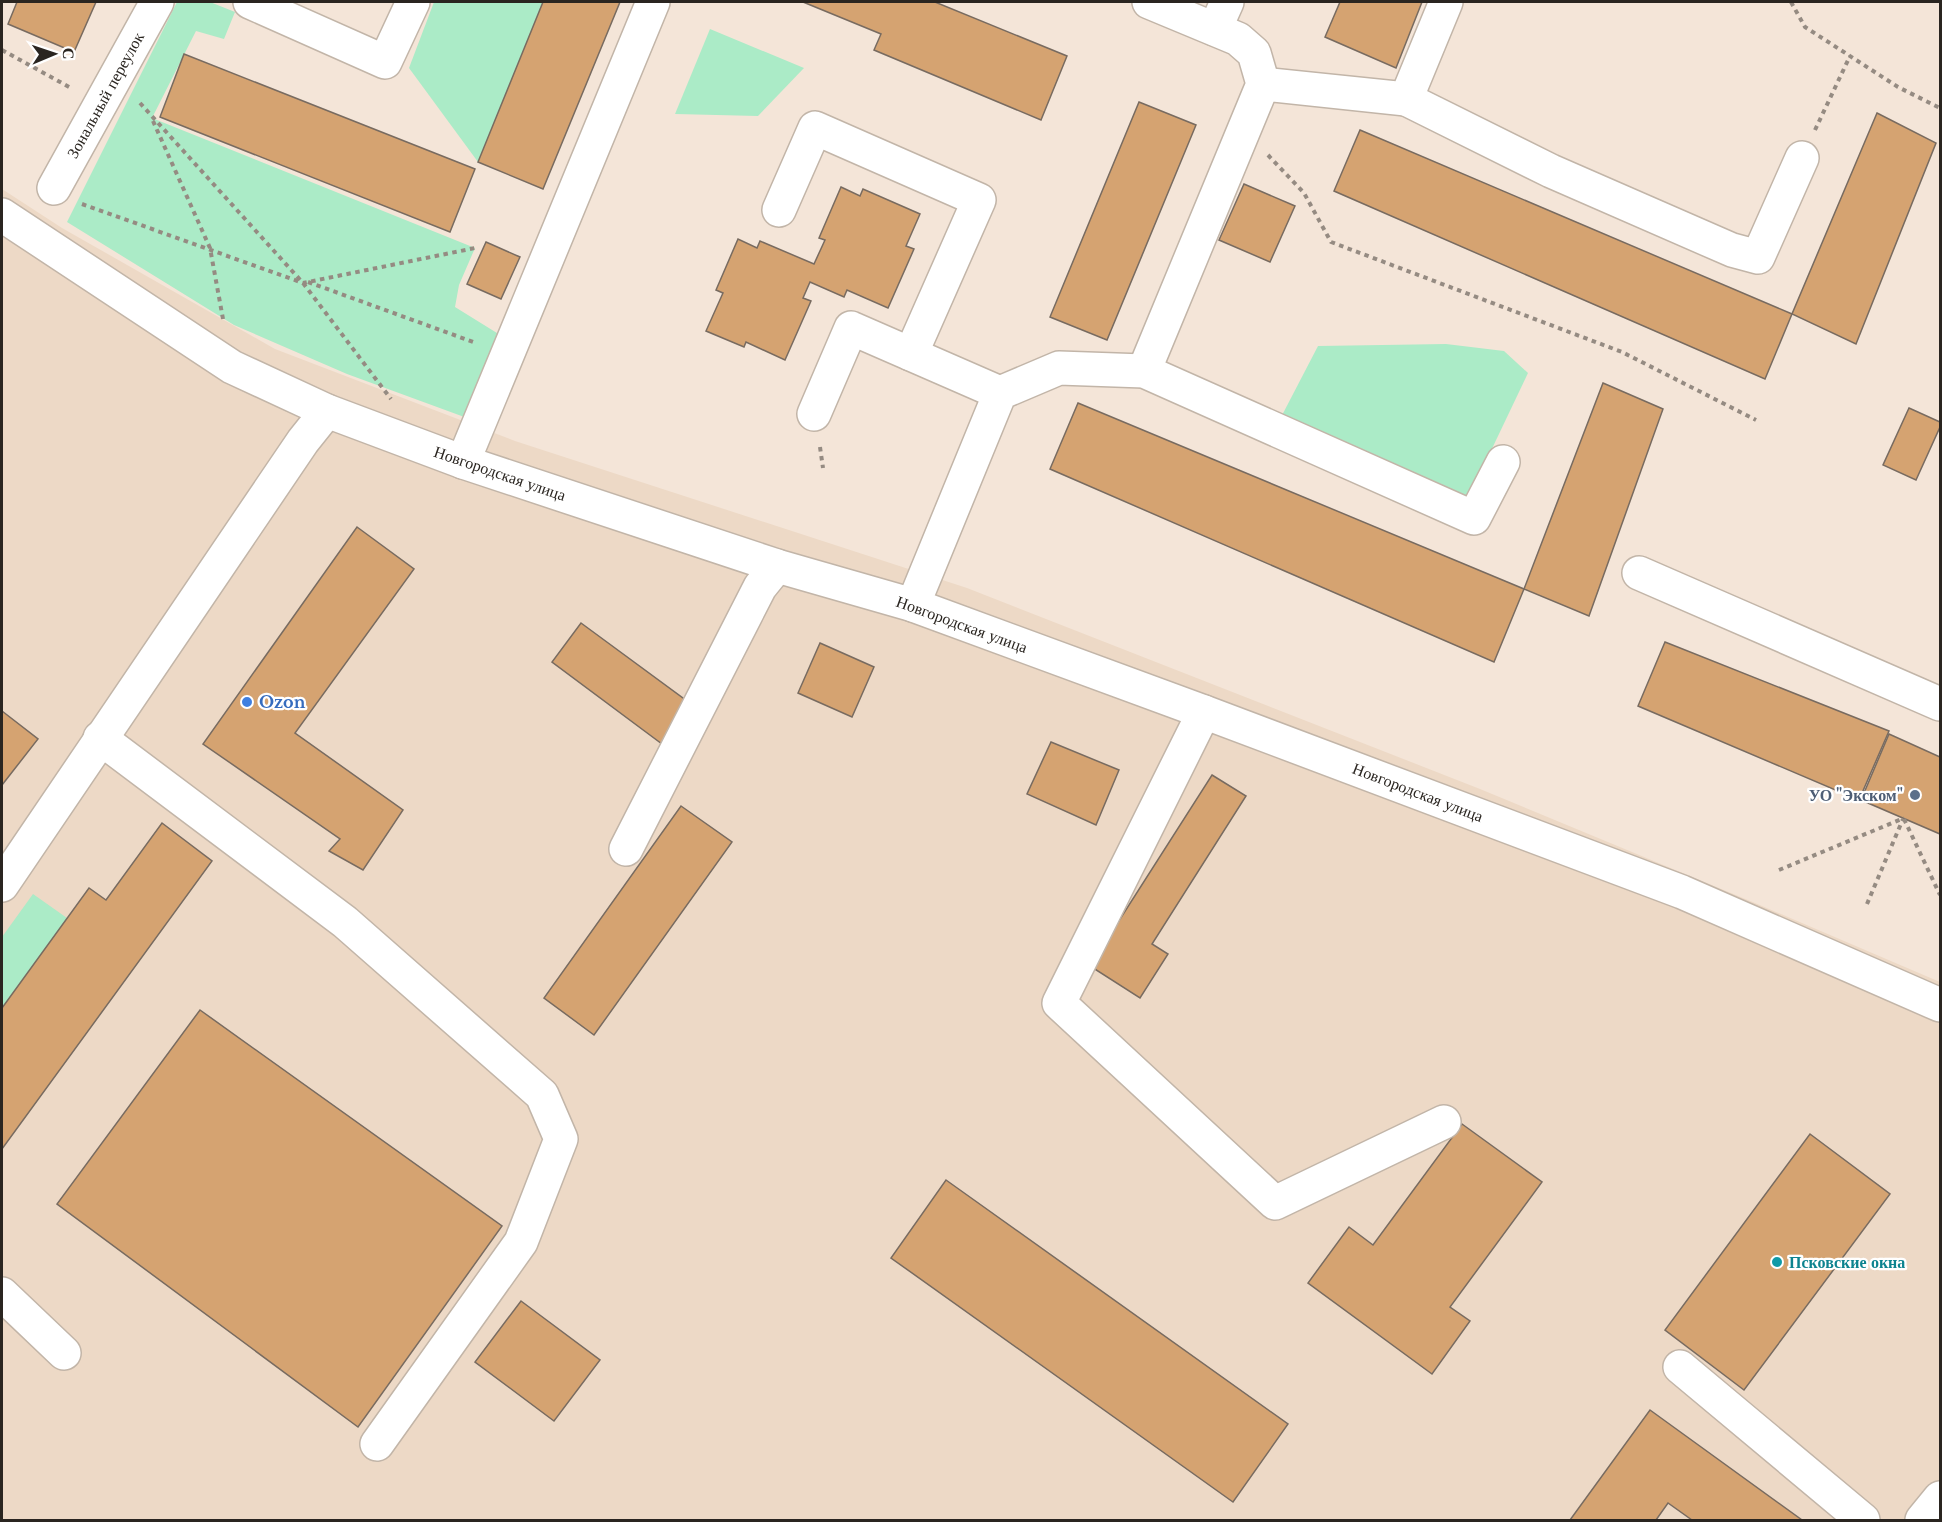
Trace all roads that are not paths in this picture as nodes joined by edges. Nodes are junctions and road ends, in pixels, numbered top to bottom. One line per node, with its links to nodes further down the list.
1 (157, 2): 12 (street, Зональный переулок)
2 (250, 2): 7 (street)
3 (412, 2): 7 (street)
4 (653, 2): 20 (street)
5 (1149, 2): 8 (street)
6 (1446, 2): 10 (street)
7 (284, 9)
8 (1221, 15): 9 (street)
9 (1263, 84): 10 (street); 16 (street)
10 (1406, 99): 11 (street)
11 (1802, 158)
12 (54, 188)
13 (780, 210): 15 (street)
14 (2, 215): 18 (street, Новгородская улица)
15 (911, 354): 17 (street); 19 (street)
16 (1144, 371): 17 (street); 21 (street)
17 (1000, 393): 24 (street)
18 (327, 411): 20 (street, Новгородская улица); 27 (street)
19 (814, 414)
20 (463, 462): 22 (street, Новгородская улица)
21 (1503, 462)
22 (777, 566): 24 (street, Новгородская улица); 28 (street)
23 (1639, 573): 25 (street)
24 (913, 605): 26 (street, Новгородская улица)
25 (1941, 704)
26 (1204, 712): 30 (street, Новгородская улица); 31 (street)
27 (100, 738): 29 (street); 35 (street)
28 (626, 849)
29 (2, 885)
30 (1941, 1005)
31 (1444, 1122)
32 (2, 1294): 33 (street)
33 (63, 1353)
34 (1680, 1367): 37 (street)
35 (377, 1444)
36 (1941, 1498): 38 (street)
37 (1863, 1521)
38 (1922, 1521)

